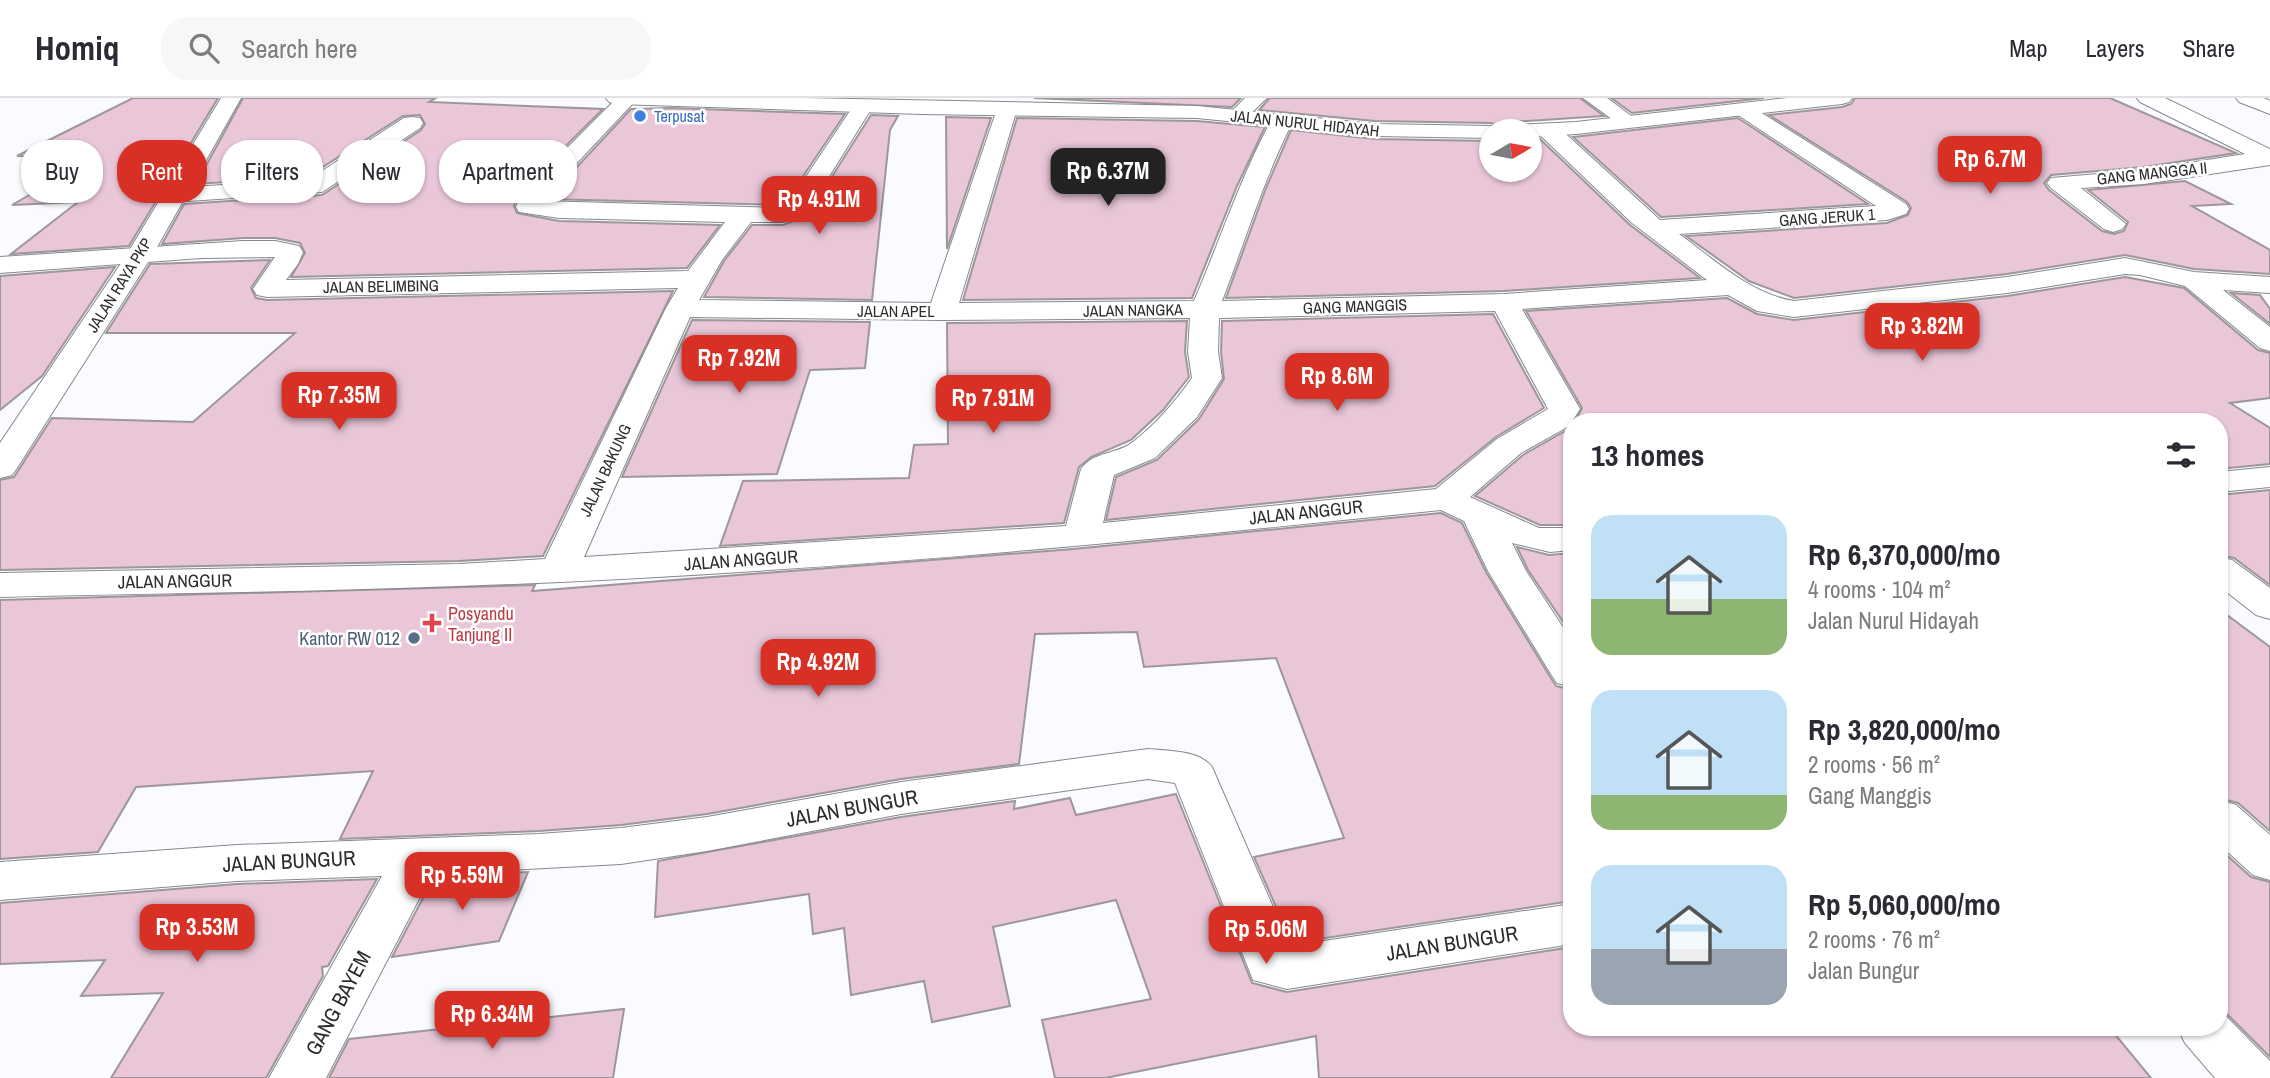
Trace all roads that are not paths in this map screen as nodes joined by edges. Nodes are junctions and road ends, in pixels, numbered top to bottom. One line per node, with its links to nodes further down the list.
1 (231, 98): 21 (street, JALAN RAYA PKP)
2 (616, 98): 3 (street, JALAN NURUL HIDAYAH)
3 (628, 98): 10 (street, JALAN NURUL HIDAYAH); 25 (street)
4 (1257, 98): 14 (street)
5 (1593, 98): 16 (street)
6 (1842, 98): 13 (street)
7 (2147, 98): 22 (street)
8 (2245, 98): 11 (street)
9 (924, 103): 10 (street, JALAN NURUL HIDAYAH); 12 (street, JALAN NURUL HIDAYAH)
10 (863, 106): 25 (street)
11 (2270, 108)
12 (1007, 109): 14 (street, JALAN NURUL HIDAYAH); 37 (street, JALAN APEL)
13 (1742, 109): 16 (street); 27 (street, GANG JERUK 1)
14 (1238, 116): 15 (street, JALAN NURUL HIDAYAH)
15 (1282, 121): 20 (street, JALAN NURUL HIDAYAH); 36 (street, JALAN NANGKA)
16 (1627, 121): 19 (street)
17 (412, 123): 23 (street)
18 (1542, 130): 19 (street)
19 (1548, 130): 27 (street)
20 (1479, 132)
21 (206, 140)
22 (2270, 158): 26 (street, GANG MANGGA II)
23 (207, 193)
24 (169, 203): 28 (street, JALAN RAYA PKP)
25 (744, 215): 30 (street, JALAN BAKUNG)
26 (2113, 224)
27 (1655, 228): 33 (street)
28 (139, 256): 29 (street); 30 (street, JALAN BELIMBING); 39 (street, JALAN RAYA PKP)
29 (0, 265)
30 (695, 279): 35 (street, JALAN BAKUNG)
31 (2194, 280): 32 (street); 33 (street); 38 (street)
32 (2270, 285)
33 (1733, 286): 34 (street, GANG MANGGIS)
34 (1504, 302): 36 (street, GANG MANGGIS); 42 (street)
35 (680, 308): 37 (street, JALAN APEL); 45 (street, JALAN BAKUNG)
36 (1205, 309): 37 (street, JALAN NANGKA); 43 (street)
37 (942, 312)
38 (2270, 342)
39 (3, 458)
40 (2270, 477): 41 (street)
41 (2228, 481)
42 (1462, 506): 43 (street, JALAN ANGGUR); 44 (street); 49 (street)
43 (1082, 536): 45 (street, JALAN ANGGUR)
44 (1563, 540)
45 (559, 570): 47 (street, JALAN ANGGUR)
46 (2228, 575): 48 (street)
47 (0, 585)
48 (2270, 607)
49 (1563, 660)
50 (2228, 825): 52 (street)
51 (418, 855): 53 (street, JALAN BUNGUR); 54 (street, JALAN BUNGUR); 56 (street, GANG BAYEM)
52 (2270, 862)
53 (0, 881)
54 (1563, 925)
55 (2212, 1036): 57 (street)
56 (297, 1078)
57 (2250, 1078)

